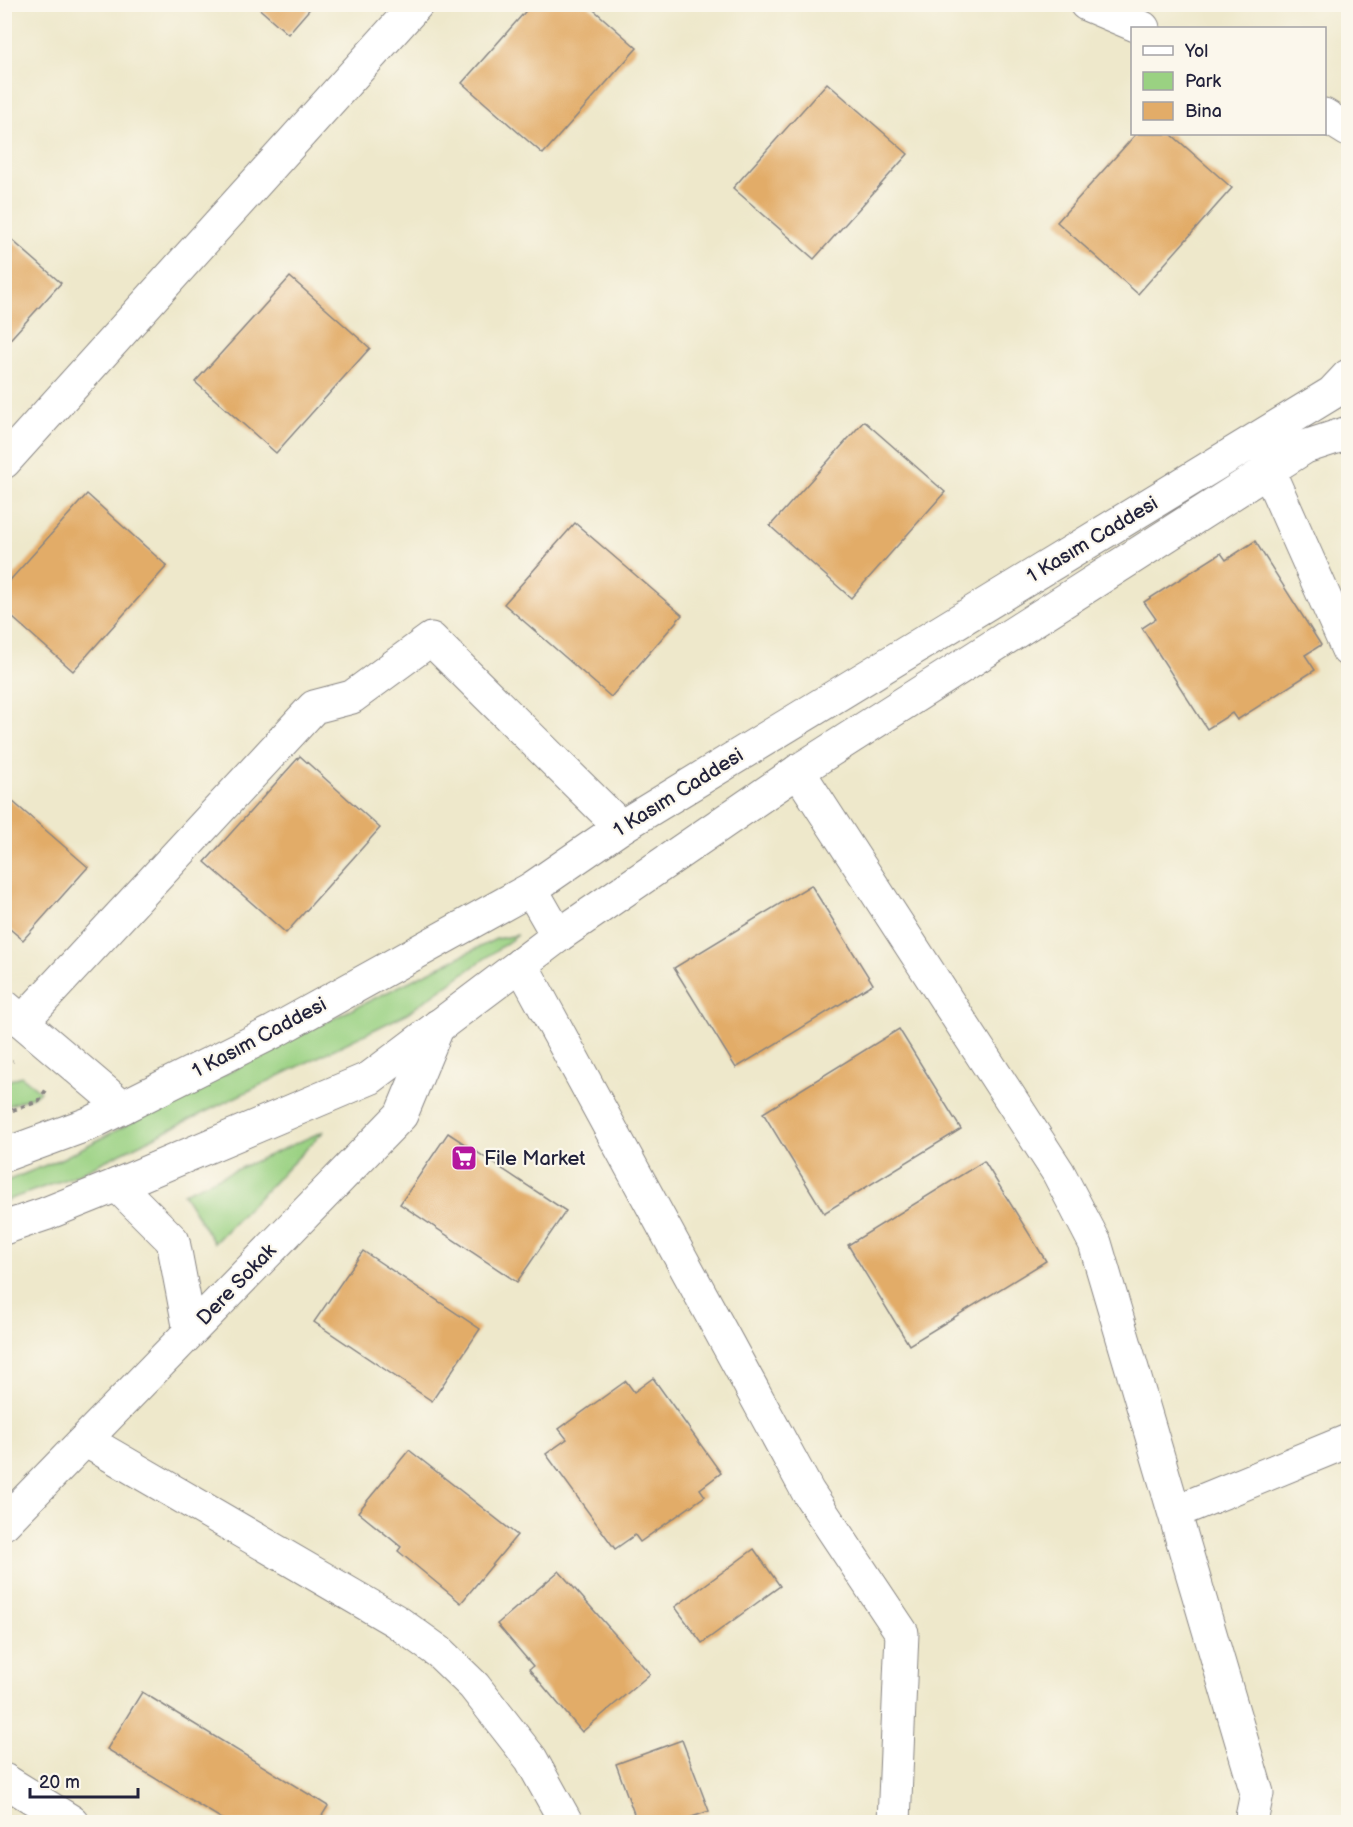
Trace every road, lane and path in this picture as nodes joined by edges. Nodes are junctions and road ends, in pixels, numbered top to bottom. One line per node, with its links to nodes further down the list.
1 (417, 4): 8 (street)
2 (1086, 4): 3 (street)
3 (1141, 27)
4 (1326, 116): 5 (street)
5 (1348, 130)
6 (1340, 384): 12 (street, 1 Kasım Caddesi)
7 (1348, 433): 9 (street, 1 Kasım Caddesi)
8 (4, 462)
9 (1268, 470): 10 (street); 11 (street, 1 Kasım Caddesi)
10 (1348, 650)
11 (798, 771): 14 (street, 1 Kasım Caddesi); 33 (street)
12 (621, 827): 13 (street, 1 Kasım Caddesi); 16 (street)
13 (531, 889): 14 (street); 24 (street, 1 Kasım Caddesi)
14 (558, 936): 15 (street, 1 Kasım Caddesi)
15 (520, 964): 17 (street, 1 Kasım Caddesi); 38 (street)
16 (14, 1014): 24 (street)
17 (438, 1026): 28 (street, 1 Kasım Caddesi); 30 (street, Dere Sokak)
18 (4, 1054): 20 (path)
19 (12, 1054): 21 (path)
20 (13, 1061): 22 (path); 23 (path)
21 (19, 1061)
22 (4, 1064)
23 (21, 1068)
24 (123, 1107): 27 (street, 1 Kasım Caddesi)
25 (4, 1113): 26 (path)
26 (4, 1118)
27 (4, 1155)
28 (117, 1185): 29 (street, 1 Kasım Caddesi); 30 (street)
29 (4, 1228)
30 (190, 1331): 31 (street, Dere Sokak)
31 (85, 1440): 34 (street, Dere Sokak); 37 (street)
32 (1348, 1442): 33 (street)
33 (1174, 1512): 39 (street)
34 (4, 1522)
35 (4, 1780): 36 (street)
36 (72, 1822)
37 (566, 1822)
38 (894, 1822)
39 (1251, 1822)

